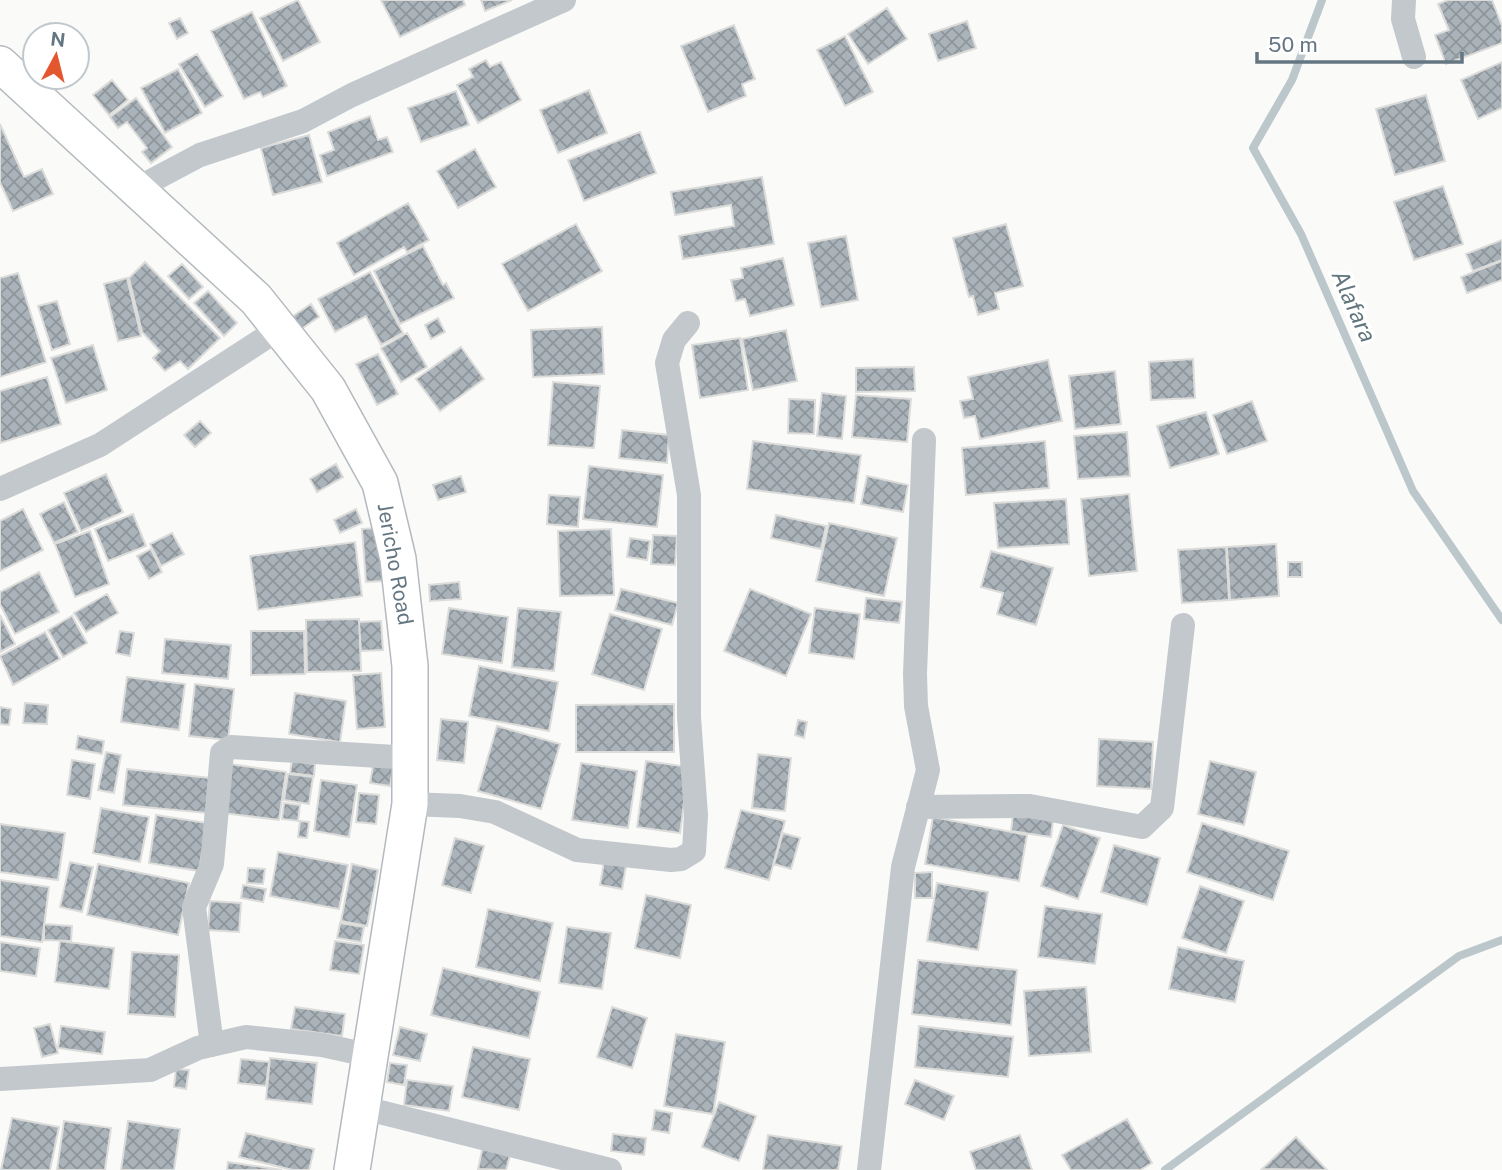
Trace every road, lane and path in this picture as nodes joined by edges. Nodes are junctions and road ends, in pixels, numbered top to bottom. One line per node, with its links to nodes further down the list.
1 (564, 0): 5 (street)
2 (1404, 0): 3 (street)
3 (1414, 57)
4 (0, 64): 5 (street, Jericho Road)
5 (134, 190): 7 (street, Jericho Road)
6 (688, 323): 12 (street)
7 (282, 327): 9 (street); 11 (street, Jericho Road)
8 (924, 440): 13 (street)
9 (0, 489)
10 (1183, 625): 13 (street)
11 (412, 758): 12 (street, Jericho Road); 14 (street)
12 (410, 804): 15 (street, Jericho Road)
13 (918, 807): 20 (street)
14 (212, 1045): 15 (street); 16 (street)
15 (368, 1055): 17 (street, Jericho Road)
16 (0, 1079)
17 (360, 1107): 18 (street, Jericho Road); 19 (street)
18 (352, 1170)
19 (610, 1170)
20 (869, 1170)

